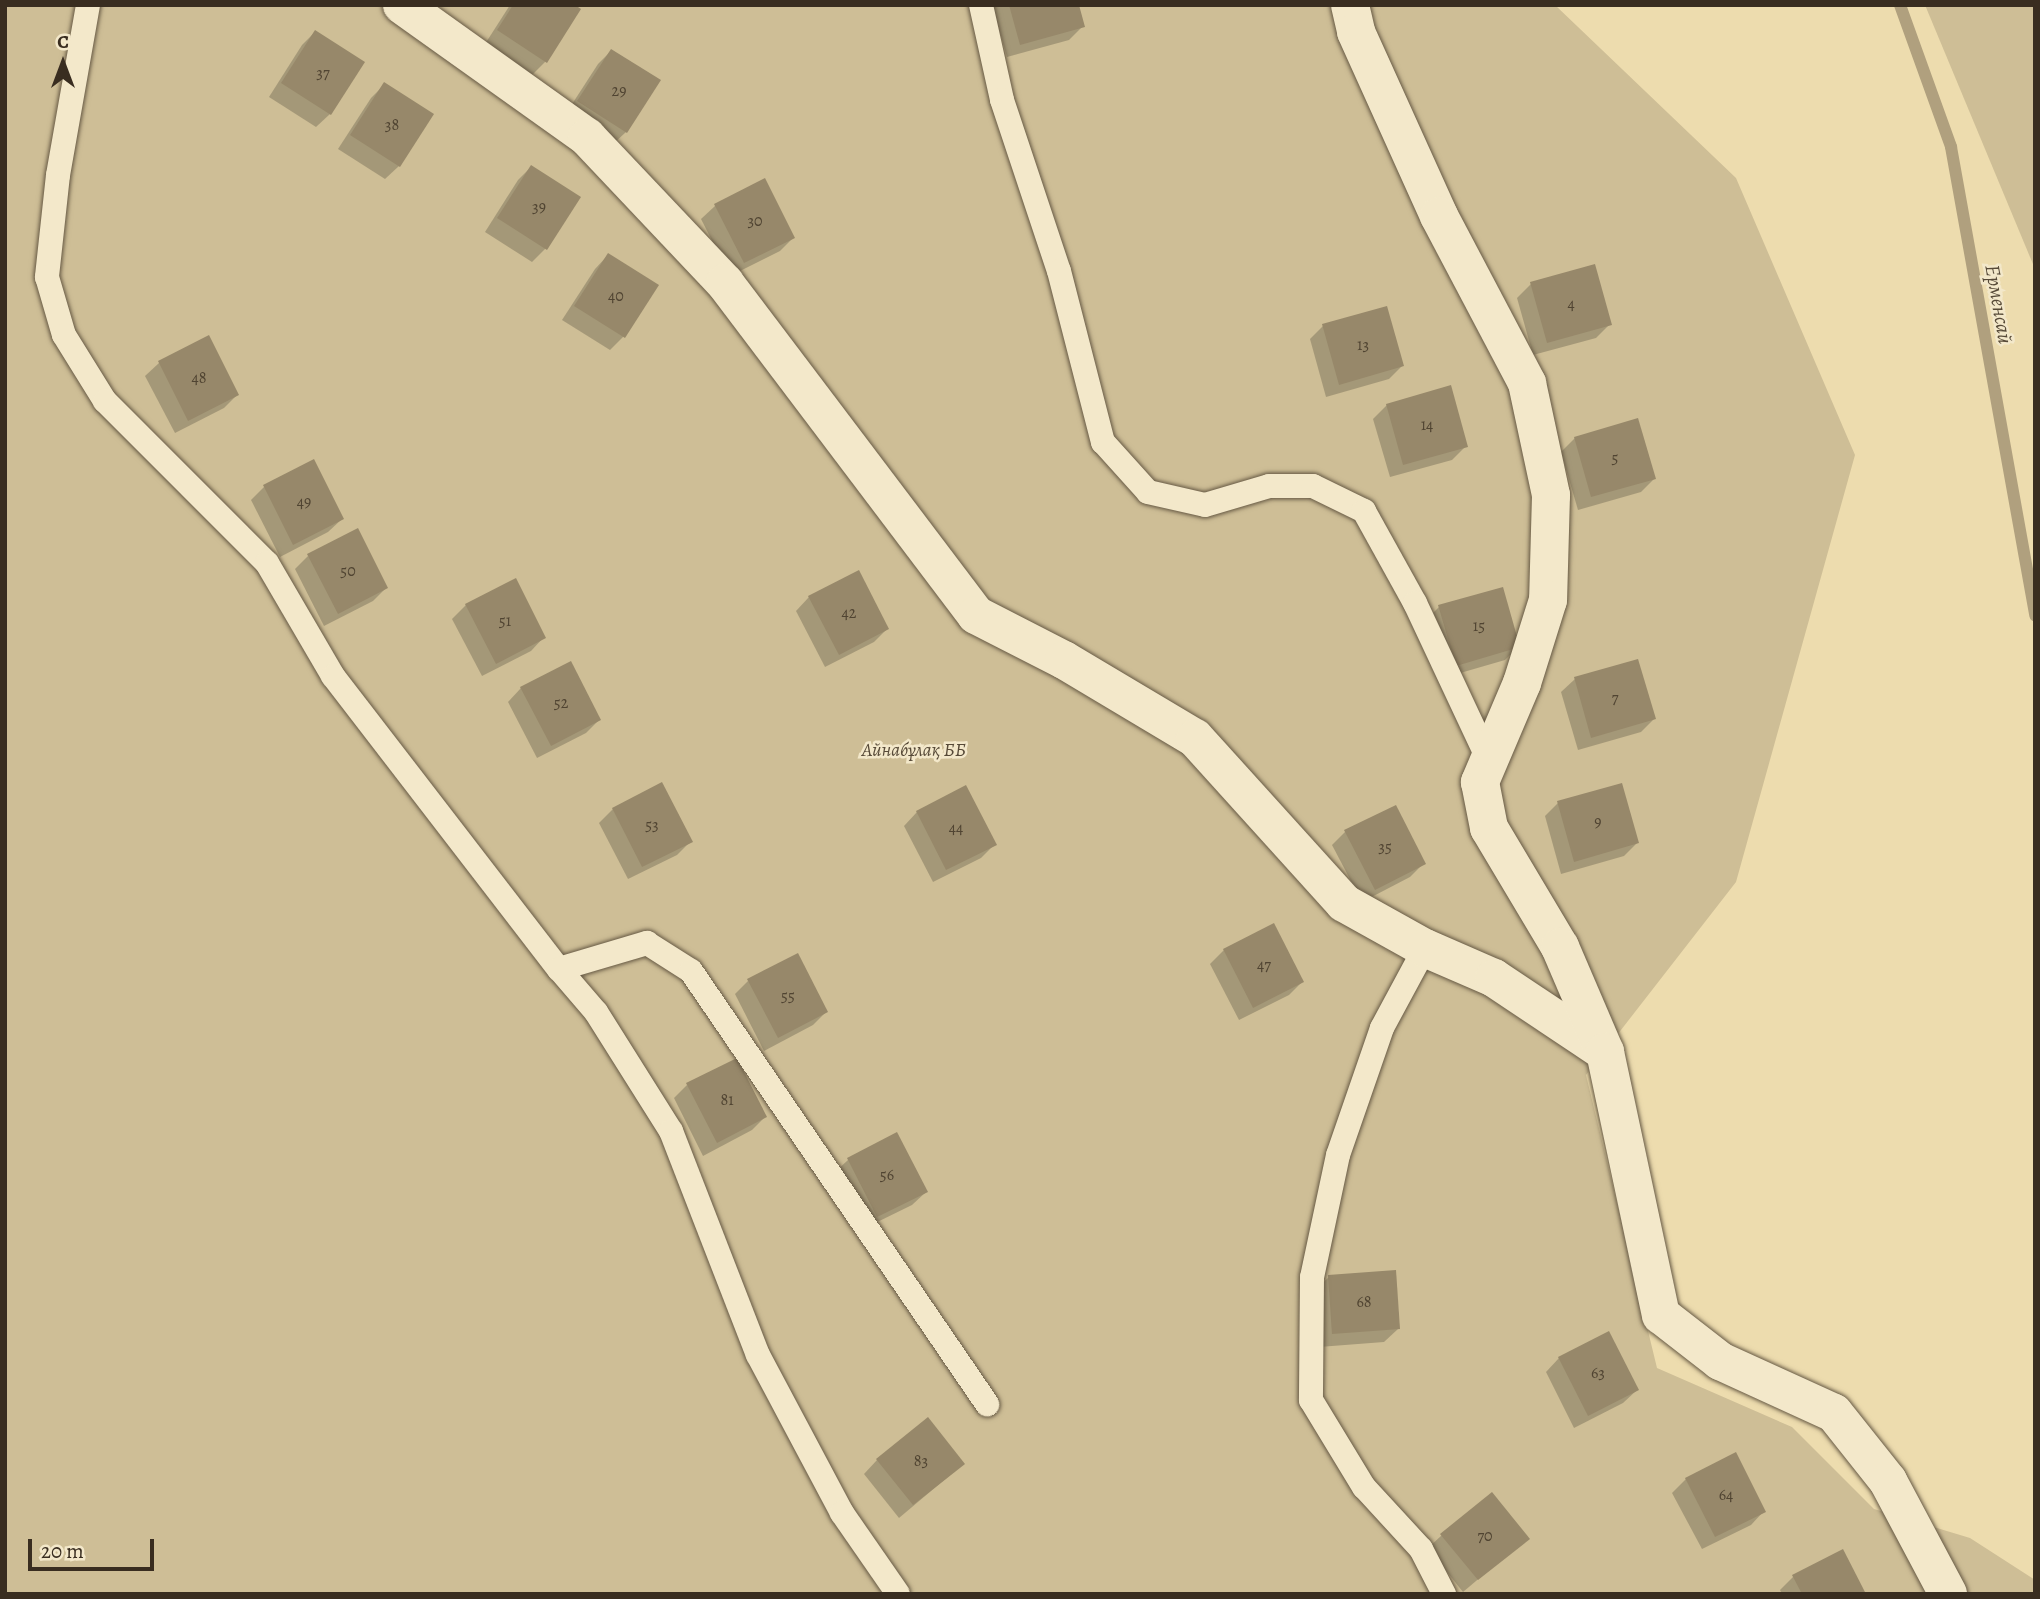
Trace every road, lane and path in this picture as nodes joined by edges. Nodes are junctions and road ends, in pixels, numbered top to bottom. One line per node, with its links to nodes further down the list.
1 (88, 5): 7 (lane)
2 (402, 5): 6 (street)
3 (981, 5): 5 (lane)
4 (1350, 5): 5 (street)
5 (1489, 761): 8 (street)
6 (1425, 948): 8 (street); 11 (lane)
7 (559, 969): 9 (lane); 10 (lane)
8 (1605, 1052): 12 (street)
9 (987, 1404)
10 (898, 1594)
11 (1444, 1594)
12 (1948, 1594)

